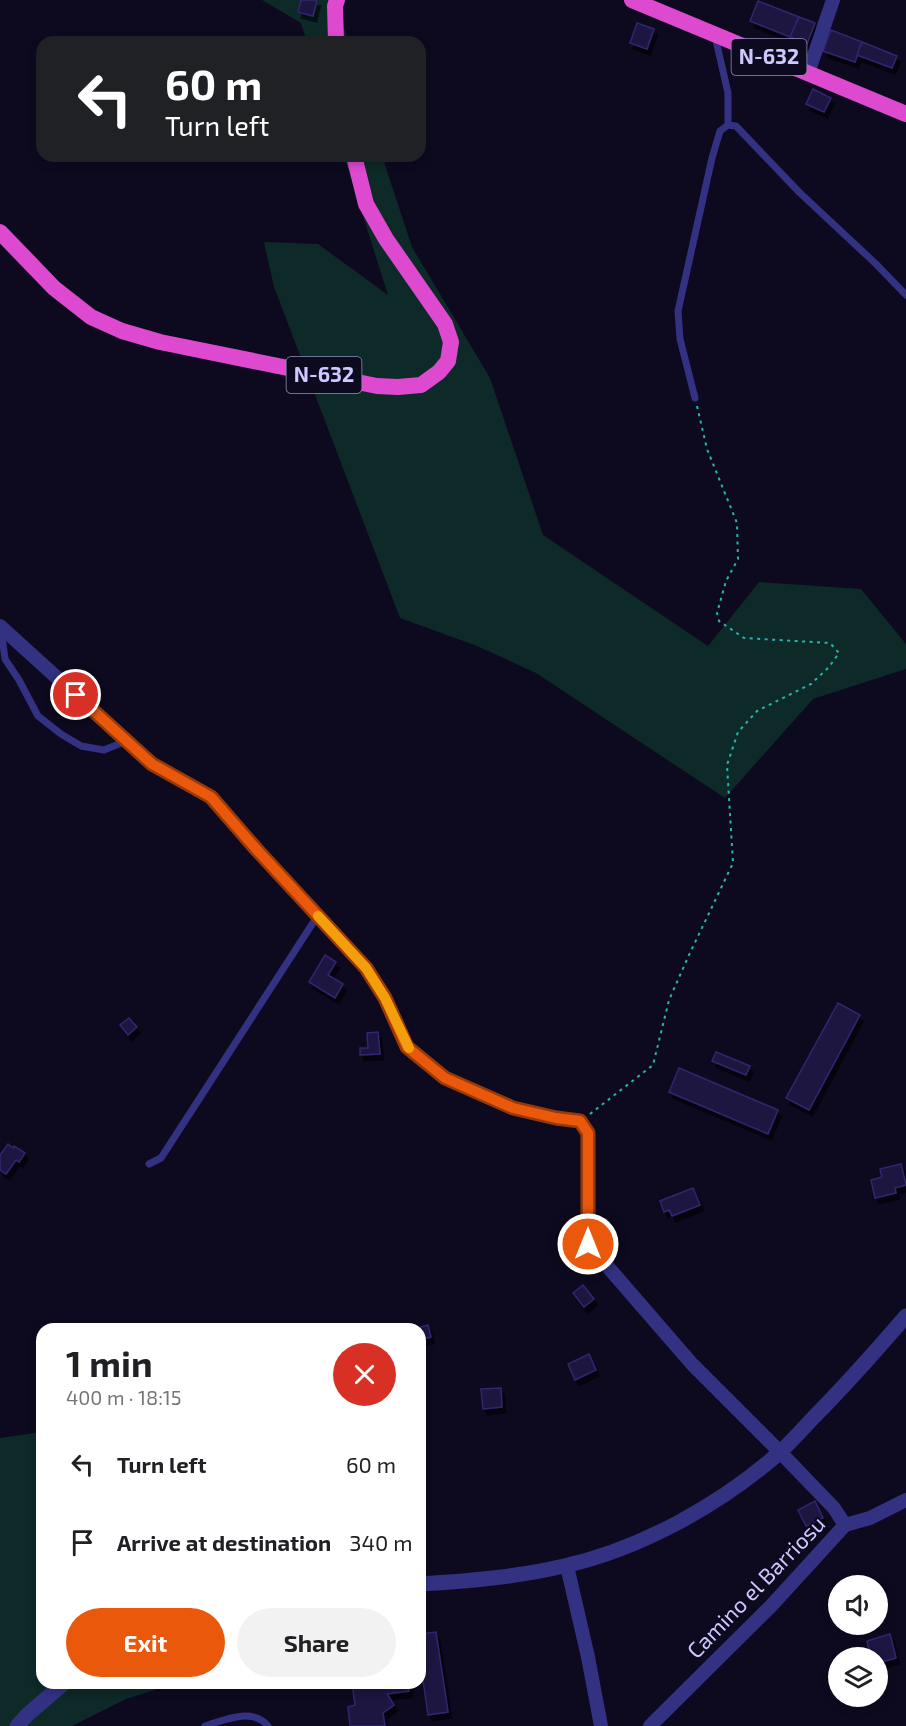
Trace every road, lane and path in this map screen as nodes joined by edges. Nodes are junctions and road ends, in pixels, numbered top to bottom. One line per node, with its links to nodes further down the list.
1 (337, 0): 5 (highway)
2 (632, 0): 4 (highway, N-632)
3 (833, 0): 6 (street)
4 (714, 34): 6 (highway, N-632); 8 (lane)
5 (336, 36)
6 (808, 73): 7 (highway, N-632)
7 (906, 114)
8 (728, 125): 11 (lane); 12 (lane)
9 (356, 162): 10 (highway, N-632)
10 (0, 232)
11 (906, 295)
12 (695, 398): 16 (path)
13 (0, 627): 14 (street); 14 (lane)
14 (126, 741): 15 (street)
15 (318, 915): 16 (street); 17 (lane)
16 (580, 1121): 19 (street)
17 (149, 1164)
18 (906, 1316): 19 (street)
19 (780, 1452): 21 (street); 22 (street)
20 (906, 1500): 21 (street, Camino el Barriosu)
21 (845, 1525): 29 (street, Camino el Barriosu)
22 (567, 1566): 23 (street); 28 (street)
23 (426, 1584)
24 (57, 1689): 25 (street)
25 (17, 1726)
26 (205, 1726): 27 (lane)
27 (268, 1726)
28 (601, 1726)
29 (650, 1726)

